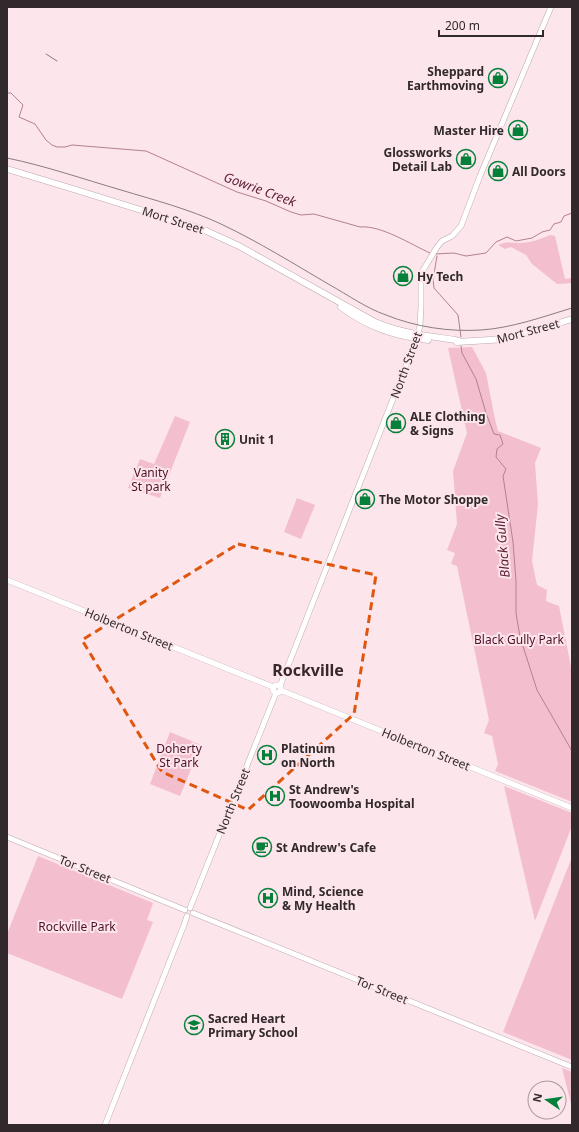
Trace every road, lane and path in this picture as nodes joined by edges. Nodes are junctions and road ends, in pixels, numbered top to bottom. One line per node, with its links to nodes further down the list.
1 (551, 7): 4 (street, North Street)
2 (7, 170): 4 (main road, Mort Street)
3 (572, 319): 4 (main road, Mort Street)
4 (417, 337): 6 (street, North Street)
5 (7, 580): 6 (main road, Holberton Street)
6 (279, 690): 7 (main road, Holberton Street); 9 (street, North Street)
7 (572, 808)
8 (7, 837): 9 (street, Tor Street)
9 (189, 912): 10 (street, Tor Street); 11 (street, North Street)
10 (572, 1066)
11 (105, 1125)

